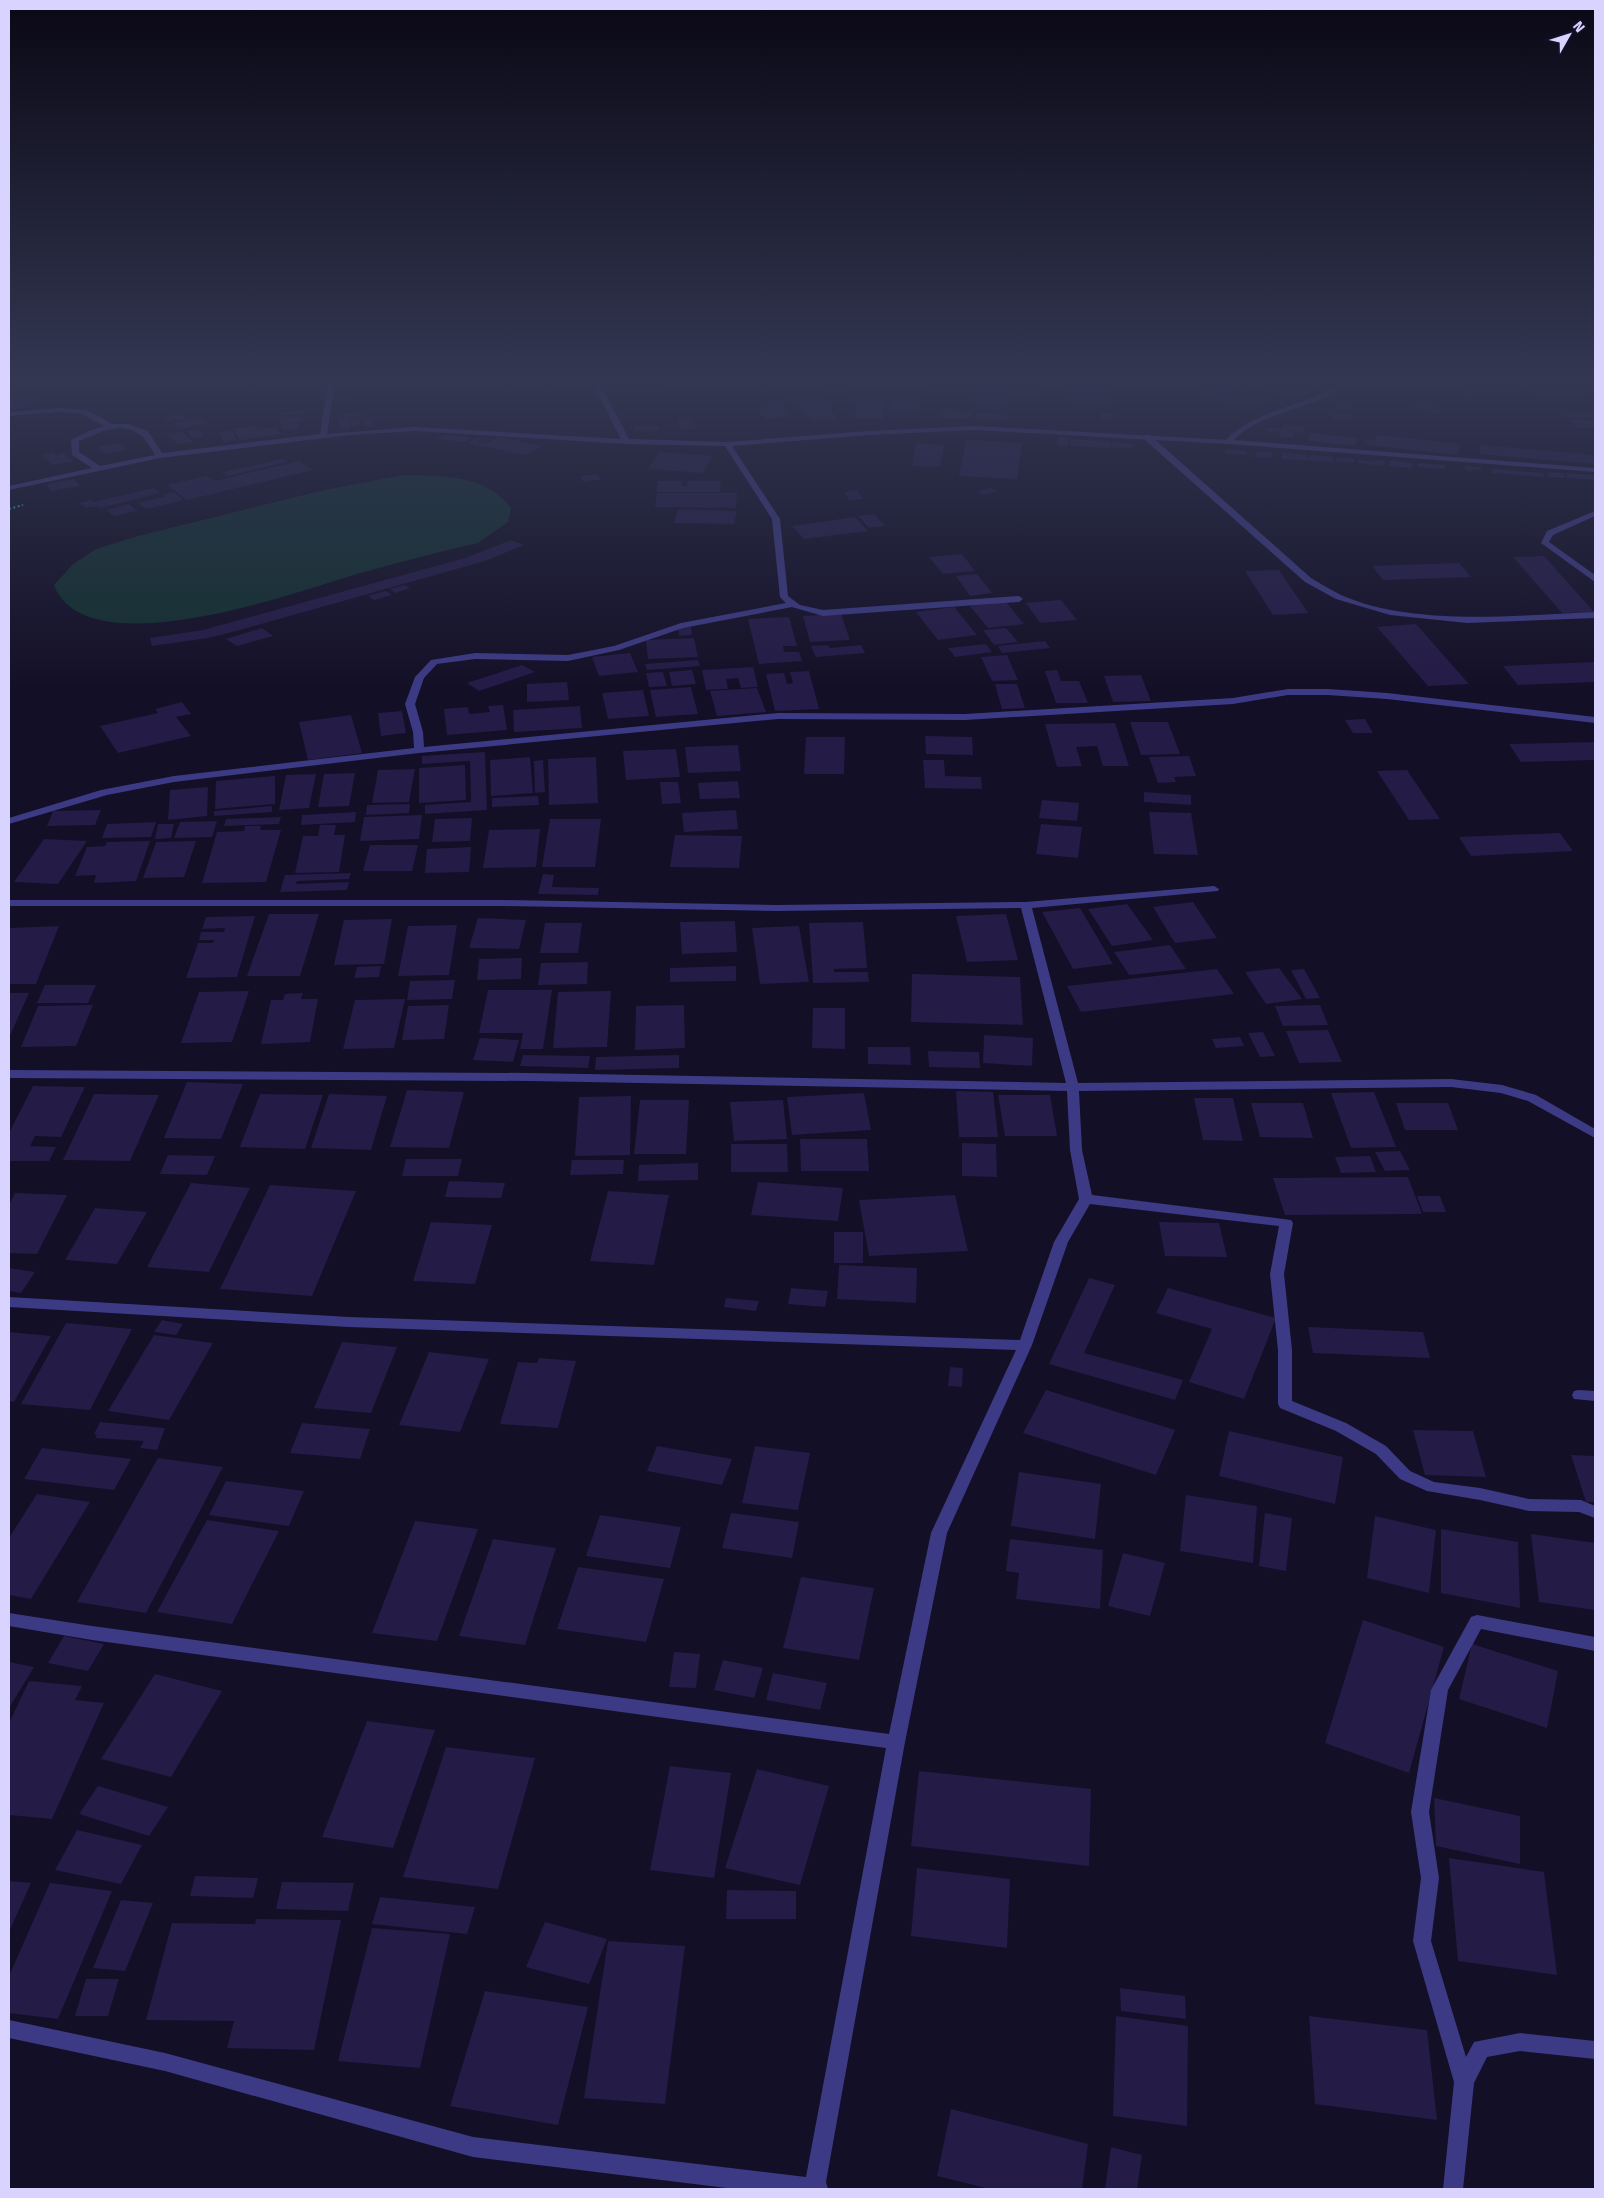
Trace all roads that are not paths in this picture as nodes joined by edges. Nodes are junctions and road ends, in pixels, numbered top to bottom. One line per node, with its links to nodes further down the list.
1 (26, 485): 4 (street)
2 (754, 485): 8 (street)
3 (1200, 485): 9 (street)
4 (9, 488)
5 (1595, 514): 6 (street)
6 (1595, 578)
7 (1019, 599): 8 (street)
8 (791, 605): 11 (street)
9 (1595, 615)
10 (1595, 720): 11 (street)
11 (420, 750): 12 (street)
12 (9, 821)
13 (1214, 889): 15 (street)
14 (9, 903): 15 (street)
15 (1026, 905): 17 (street)
16 (9, 1074): 17 (street)
17 (1073, 1087): 18 (street); 19 (street)
18 (1595, 1134)
19 (1086, 1199): 21 (street); 24 (street)
20 (9, 1302): 21 (street)
21 (1025, 1344): 27 (street)
22 (1580, 1395): 23 (street)
23 (1595, 1396)
24 (1595, 1512)
25 (9, 1619): 27 (street)
26 (1595, 1644): 30 (street)
27 (896, 1742): 31 (street)
28 (9, 2029): 31 (street)
29 (1595, 2050): 30 (street)
30 (1464, 2082): 32 (street)
31 (815, 2189)
32 (1453, 2189)

